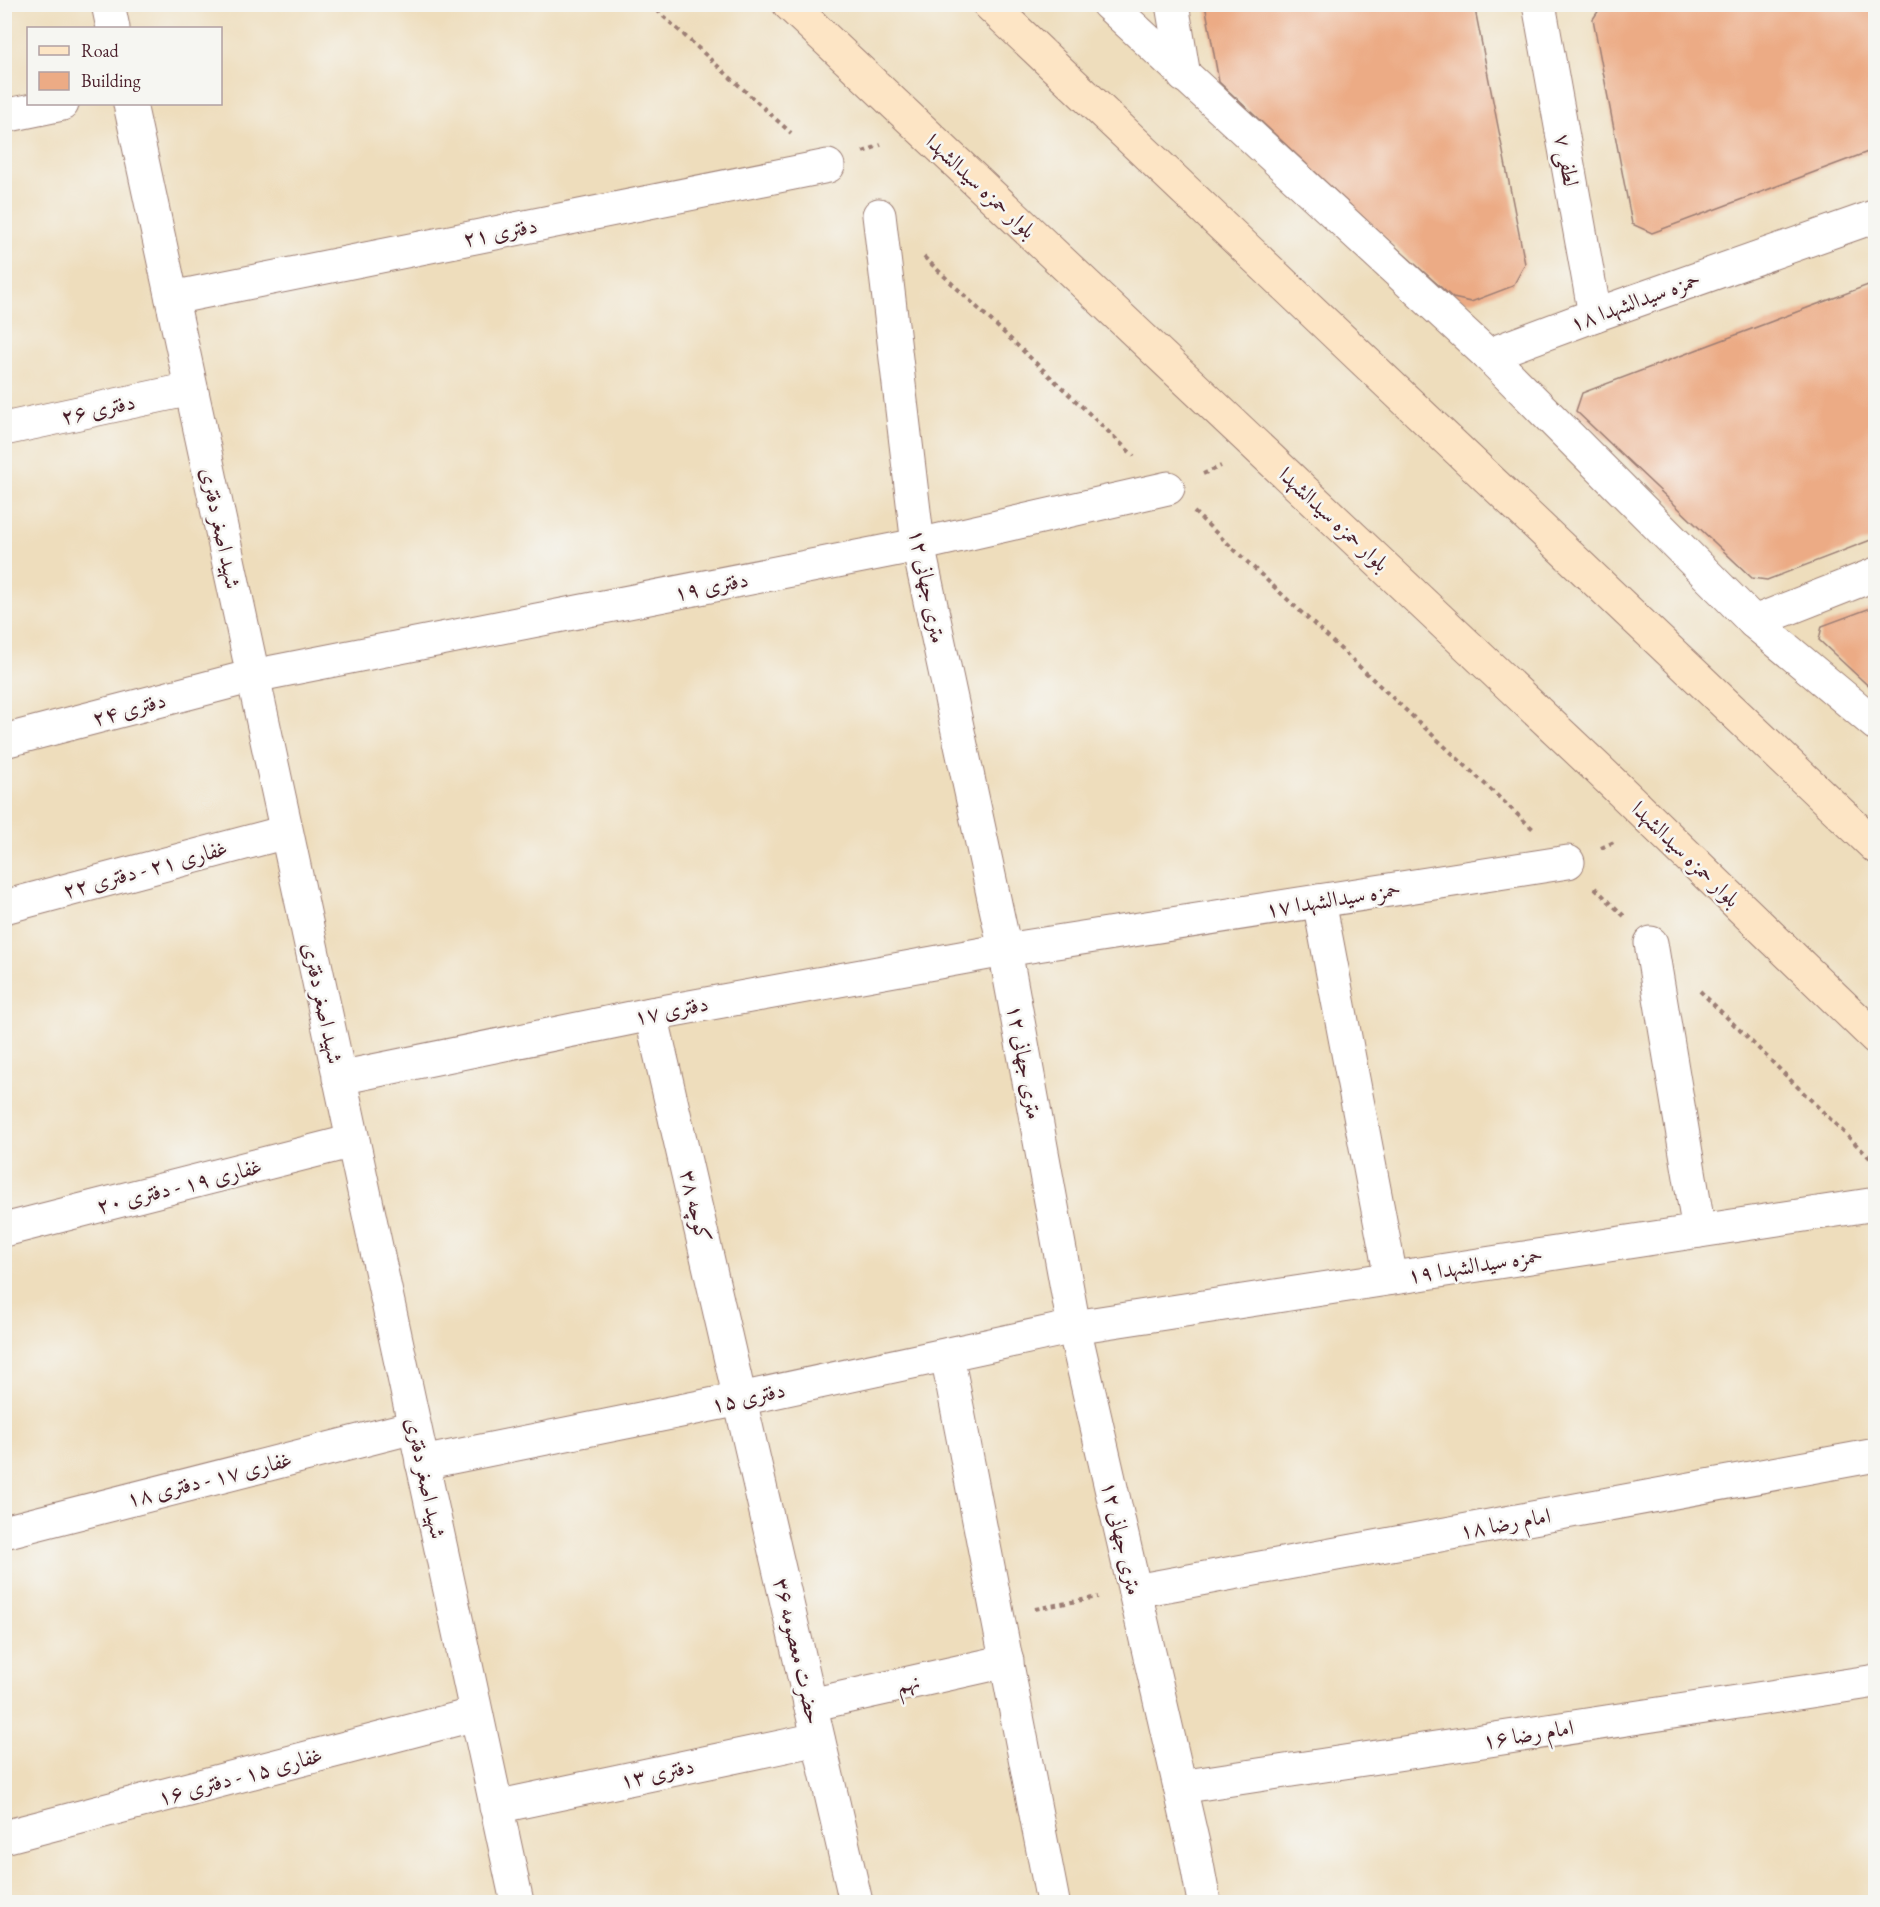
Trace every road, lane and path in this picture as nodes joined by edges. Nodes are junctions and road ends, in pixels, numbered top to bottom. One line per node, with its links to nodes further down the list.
1 (108, 4): 8 (street)
2 (650, 4): 14 (path)
3 (789, 4): 13 (main road, بلوار حمزه سیدالشهدا)
4 (989, 4): 33 (main road)
5 (1108, 4): 9 (street)
6 (1172, 4): 9 (street)
7 (1539, 4): 19 (street, لطفی ۷)
8 (113, 27)
9 (1184, 76): 20 (street)
10 (57, 105): 12 (street)
11 (130, 105): 18 (street, شهید اصغر دفتری)
12 (4, 116)
13 (921, 130): 14 (path); 23 (main road, بلوار حمزه سیدالشهدا)
14 (828, 166): 18 (street, دفتری ۲۱)
15 (879, 215): 25 (street, ۱۲ متری جهانی)
16 (1875, 216): 19 (street, حمزه سیدالشهدا ۱۸)
17 (922, 255): 24 (path)
18 (172, 298): 21 (street, شهید اصغر دفتری)
19 (1594, 315): 20 (street, حمزه سیدالشهدا ۱۸)
20 (1488, 356): 27 (street)
21 (191, 389): 22 (street, دفتری ۲۶); 28 (street, شهید اصغر دفتری)
22 (4, 429)
23 (1260, 450): 24 (path); 31 (main road, بلوار حمزه سیدالشهدا)
24 (1168, 488): 25 (street, دفتری ۱۹); 34 (path)
25 (918, 545): 28 (street, دفتری ۱۹); 38 (street, ۱۲ متری جهانی)
26 (1875, 574): 27 (street)
27 (1754, 622): 29 (street)
28 (253, 676): 30 (street, دفتری ۲۴); 32 (street, شهید اصغر دفتری)
29 (1875, 724)
30 (4, 741)
31 (1655, 824): 34 (path); 41 (main road, بلوار حمزه سیدالشهدا)
32 (286, 832): 36 (street, غفاری ۲۱ - دفتری ۲۲); 42 (street, شهید اصغر دفتری)
33 (1875, 847)
34 (1568, 861): 35 (street, حمزه سیدالشهدا ۱۷); 37 (path)
35 (1319, 901): 38 (street, حمزه سیدالشهدا ۱۷); 48 (street)
36 (4, 907)
37 (1651, 943): 47 (street)
38 (1005, 950): 40 (street, دفتری ۱۷); 49 (street, ۱۲ متری جهانی)
39 (1693, 984): 44 (path)
40 (651, 1014): 42 (street, دفتری ۱۷); 51 (street, کوچه ۳۸)
41 (1875, 1038)
42 (339, 1078): 43 (street, شهید اصغر دفتری)
43 (353, 1141): 46 (street, غفاری ۱۹ - دفتری ۲۰); 52 (street, شهید اصغر دفتری)
44 (1875, 1164)
45 (1875, 1204): 47 (street, حمزه سیدالشهدا ۱۹)
46 (4, 1230)
47 (1699, 1231): 48 (street, حمزه سیدالشهدا ۱۹)
48 (1391, 1278): 49 (street, حمزه سیدالشهدا ۱۹)
49 (1074, 1327): 50 (street, دفتری ۱۵); 56 (street, ۱۲ متری جهانی)
50 (947, 1355): 51 (street, دفتری ۱۵); 57 (street)
51 (740, 1399): 54 (street, دفتری ۱۵); 60 (street, حضرت معصومه ۳۶)
52 (414, 1426): 54 (street, شهید اصغر دفتری); 55 (street, غفاری ۱۷ - دفتری ۱۸)
53 (1875, 1455): 56 (street, امام رضا ۱۸)
54 (422, 1463): 61 (street, شهید اصغر دفتری)
55 (4, 1532)
56 (1135, 1591): 57 (path); 63 (street, ۱۲ متری جهانی)
57 (998, 1616): 58 (street)
58 (1007, 1661): 60 (street, نهم); 68 (street)
59 (1875, 1681): 63 (street, امام رضا ۱۶)
60 (810, 1705): 62 (street, حضرت معصومه ۳۶)
61 (476, 1714): 64 (street, شهید اصغر دفتری); 65 (street, غفاری ۱۵ - دفتری ۱۶)
62 (818, 1739): 64 (street, دفتری ۱۳); 67 (street, حضرت معصومه ۳۶)
63 (1180, 1786): 69 (street, ۱۲ متری جهانی)
64 (496, 1807): 66 (street, شهید اصغر دفتری)
65 (4, 1837)
66 (517, 1902)
67 (856, 1902)
68 (1053, 1902)
69 (1204, 1902)

